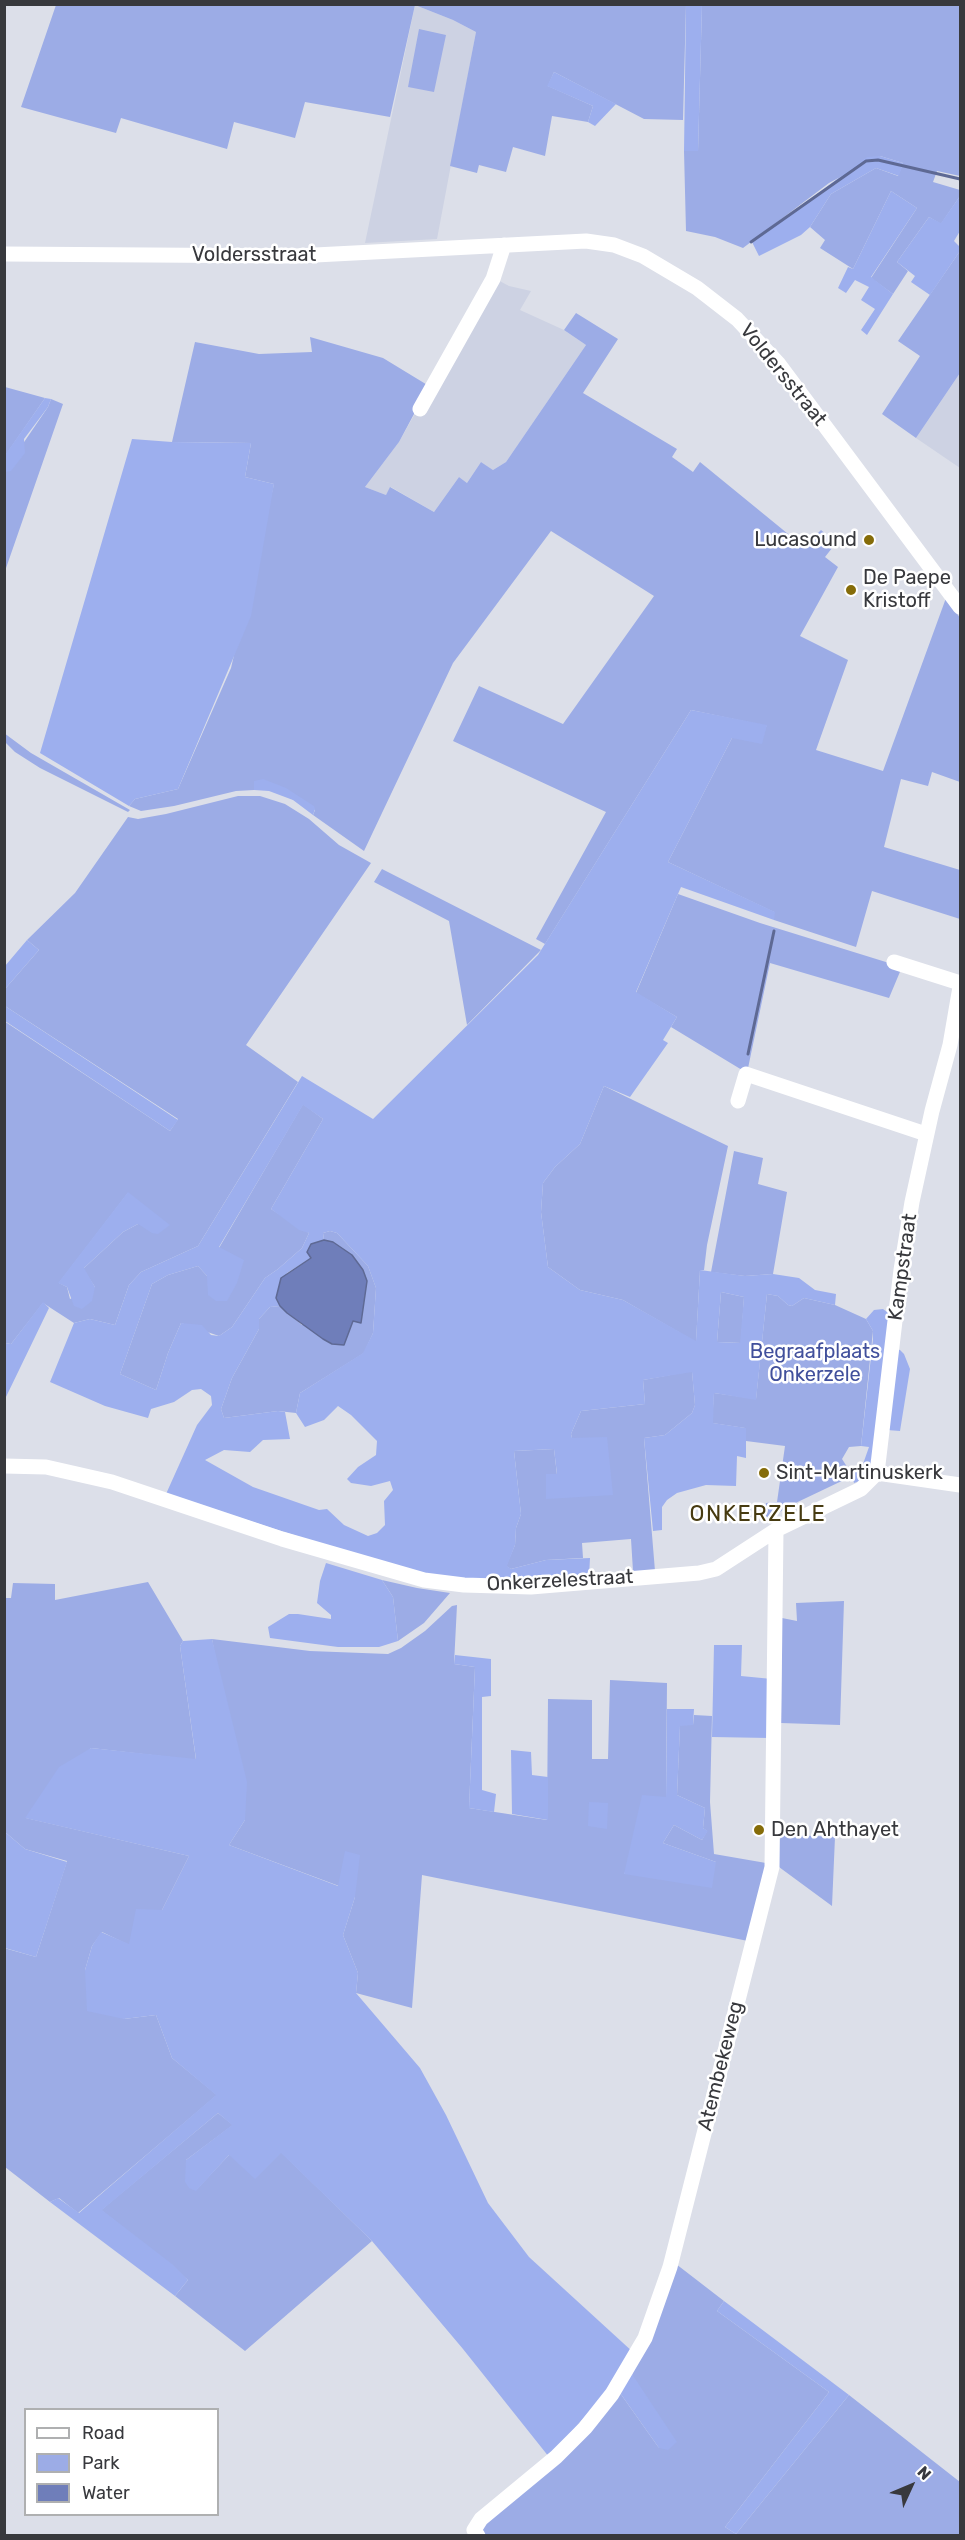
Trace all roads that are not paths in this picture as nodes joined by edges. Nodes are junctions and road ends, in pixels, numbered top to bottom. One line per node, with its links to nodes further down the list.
1 (504, 245): 2 (street, Voldersstraat); 3 (street); 4 (street, Voldersstraat)
2 (4, 254)
3 (420, 409)
4 (960, 607)
5 (894, 962): 6 (street, Kampstraat)
6 (960, 985): 8 (street, Kampstraat)
7 (738, 1101): 8 (street)
8 (926, 1134): 10 (street, Kampstraat)
9 (4, 1466): 12 (street, Onkerzelestraat)
10 (877, 1473): 11 (street); 12 (street, Onkerzelestraat)
11 (960, 1485)
12 (776, 1530): 13 (street, Atembekeweg)
13 (476, 2533)

